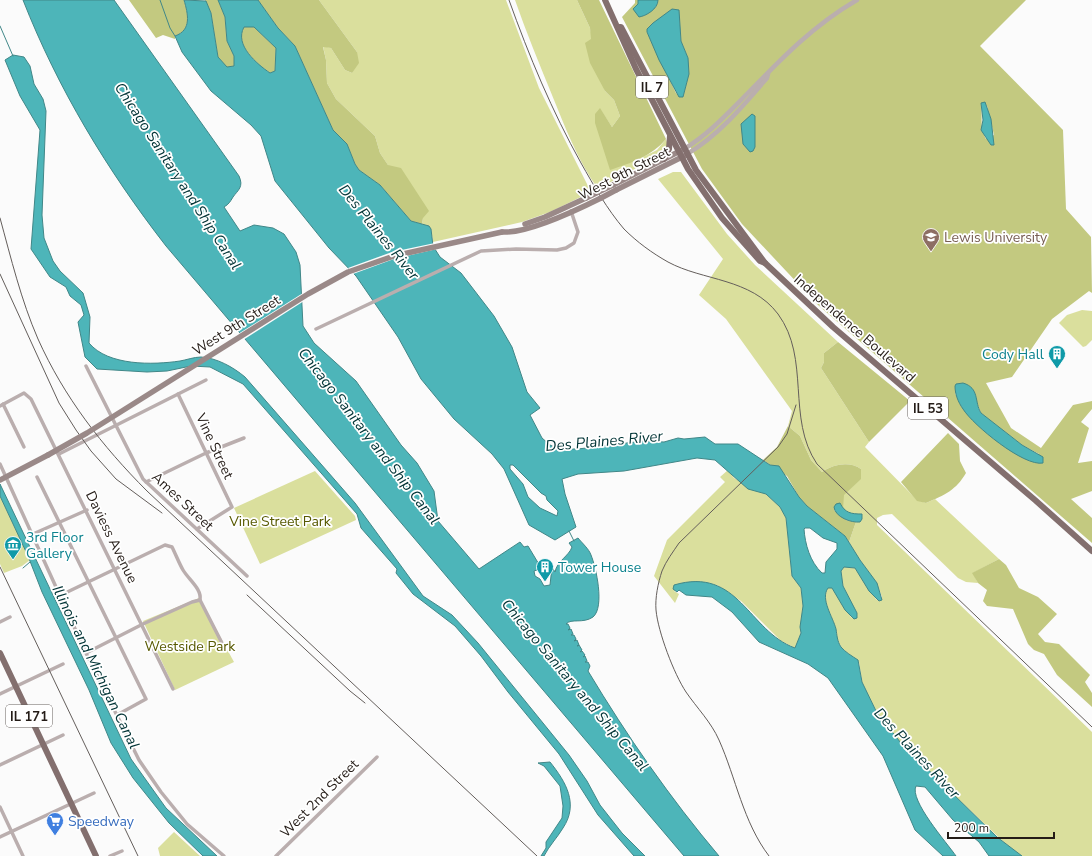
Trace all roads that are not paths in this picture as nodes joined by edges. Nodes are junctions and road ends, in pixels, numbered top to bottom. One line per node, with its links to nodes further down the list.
1 (605, 0): 3 (main road, IL 7)
2 (857, 0): 5 (street)
3 (619, 27): 4 (main road, IL 7); 5 (main road, IL 7)
4 (670, 136): 5 (main road, IL 7); 6 (main road)
5 (682, 153): 6 (main road, West 9th Street); 7 (main road, West 9th Street); 28 (main road, Independence Boulevard / IL 53)
6 (664, 159): 7 (main road, West 9th Street)
7 (615, 187): 8 (main road, West 9th Street, bridge); 8 (main road, West 9th Street, bridge)
8 (571, 209): 9 (street, West 9th Street); 20 (main road, West 9th Street, bridge)
9 (316, 329)
10 (86, 366): 14 (street, Ames Street)
11 (206, 380): 12 (street)
12 (178, 394): 14 (street); 17 (street, Vine Street)
13 (2, 405): 16 (street); 18 (street, Daviess Avenue)
14 (116, 424): 18 (street); 23 (street, Ames Street)
15 (244, 438): 17 (street)
16 (24, 447)
17 (206, 453): 23 (street); 26 (street, Vine Street)
18 (58, 454): 24 (street, Daviess Avenue)
19 (0, 464): 20 (street)
20 (6, 477): 22 (main road, West 9th Street); 27 (street)
21 (37, 477): 25 (street)
22 (0, 480)
23 (146, 482): 26 (street, Ames Street)
24 (87, 510): 25 (street); 29 (street, Daviess Avenue)
25 (59, 523): 27 (street); 31 (street)
26 (197, 529): 30 (street, Ames Street)
27 (33, 534): 32 (street)
28 (1092, 552)
29 (115, 569): 31 (street); 33 (street); 36 (street, Daviess Avenue)
30 (247, 576)
31 (88, 582): 32 (street); 37 (street)
32 (60, 596): 40 (street)
33 (200, 600): 36 (street); 38 (street)
34 (10, 617): 35 (street)
35 (0, 622)
36 (142, 624): 37 (street); 43 (street, Daviess Avenue)
37 (116, 638): 40 (street); 45 (street)
38 (224, 647)
39 (0, 653): 42 (main road, IL 171)
40 (86, 653): 45 (street)
41 (63, 664): 42 (street)
42 (16, 686): 44 (street); 47 (main road, IL 171)
43 (174, 690)
44 (0, 694)
45 (118, 715): 59 (street)
46 (64, 735): 47 (street)
47 (42, 745): 49 (street); 51 (main road, IL 171)
48 (377, 757): 60 (street, West 2nd Street)
49 (0, 765)
50 (94, 793): 51 (street)
51 (71, 804): 53 (street); 57 (main road, IL 171)
52 (0, 808): 53 (street)
53 (11, 832): 54 (street); 56 (street)
54 (0, 837)
55 (122, 851): 58 (street)
56 (23, 856)
57 (96, 856)
58 (110, 856)
59 (224, 856)
60 (276, 856)

